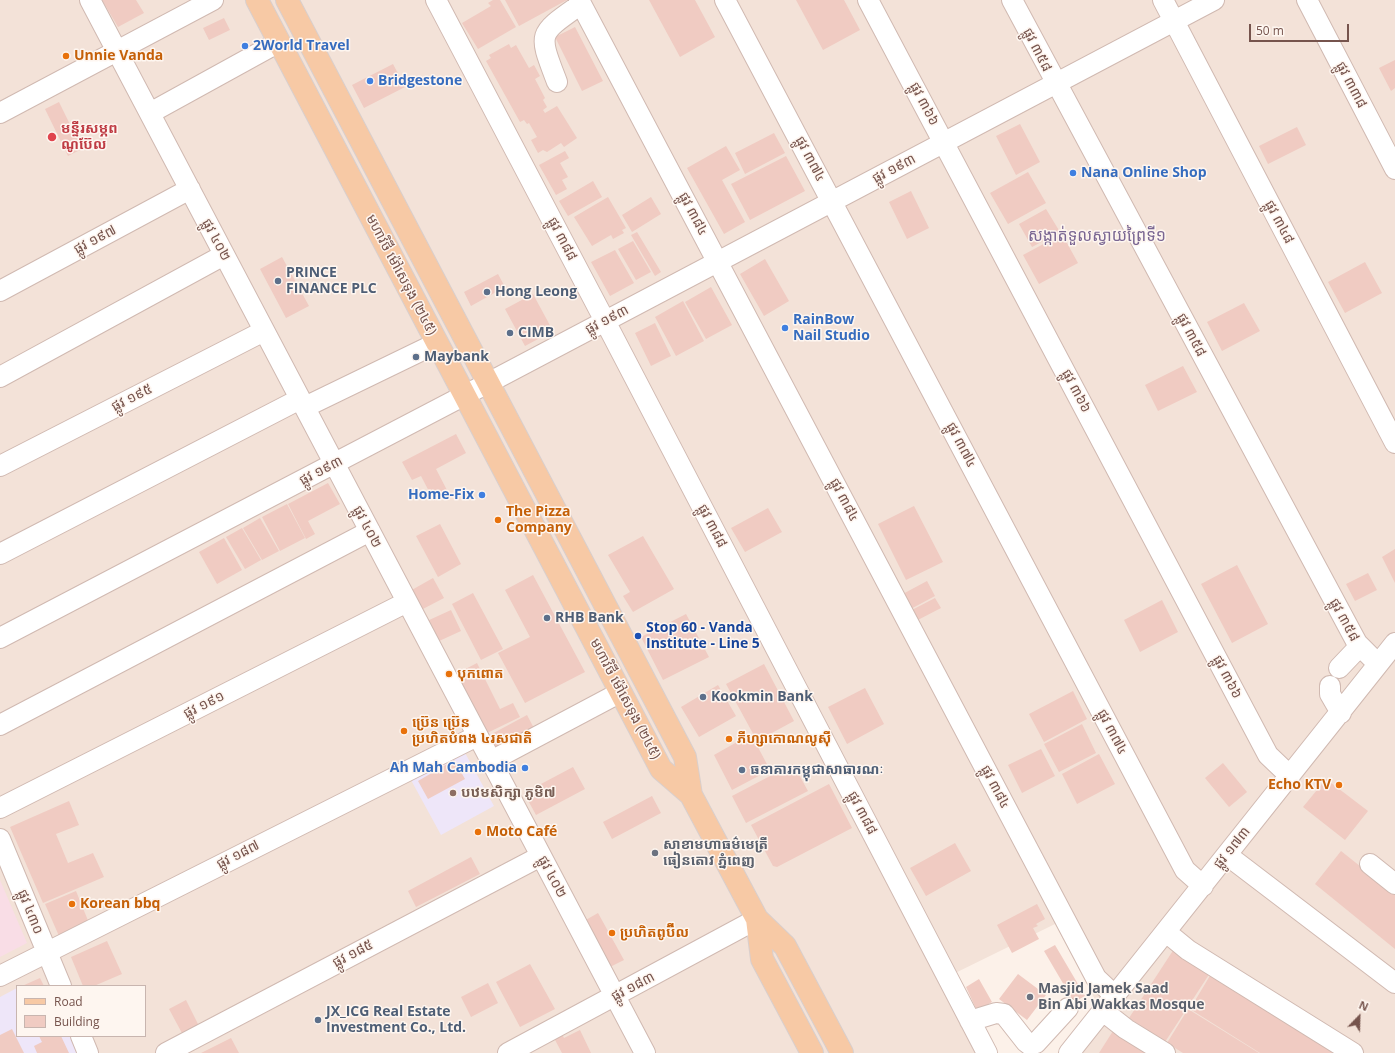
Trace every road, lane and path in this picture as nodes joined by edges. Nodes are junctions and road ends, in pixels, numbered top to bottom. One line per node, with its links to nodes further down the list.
1 (90, 0): 15 (street, ផ្លូវ ៤០២)
2 (213, 0): 15 (street)
3 (257, 0): 14 (main road, មហាវិថី ម៉ៅសេទុង (២៤៥))
4 (287, 0): 31 (main road, មហាវិថី ម៉ៅសេទុង (២៤៥))
5 (436, 0): 27 (street, ផ្លូវ ៣៨៨)
6 (726, 0): 23 (street, ផ្លូវ ៣៧៤)
7 (868, 0): 20 (street, ផ្លូវ ៣៦៦)
8 (1012, 0): 17 (street, ផ្លូវ ៣៥៨)
9 (1163, 0): 13 (street, ផ្លូវ ៣៤៨)
10 (1214, 0): 13 (street, ផ្លូវ ១៩៣)
11 (1307, 0): 21 (street, ផ្លូវ ៣៣៨)
12 (580, 2): 16 (street); 25 (street, ផ្លូវ ៣៨៤)
13 (1174, 21): 17 (street, ផ្លូវ ១៩៣); 34 (street, ផ្លូវ ៣៤៨)
14 (279, 42): 19 (street); 29 (main road, មហាវិថី ម៉ៅសេទុង (២៤៥))
15 (117, 51): 18 (street); 19 (street, ផ្លូវ ៤០២)
16 (557, 82)
17 (1055, 84): 20 (street, ផ្លូវ ១៩៣); 42 (street, ផ្លូវ ៣៥៨)
18 (0, 113)
19 (150, 113): 22 (street, ផ្លូវ ៤០២)
20 (944, 142): 23 (street, ផ្លូវ ១៩៣); 51 (street, ផ្លូវ ៣៦៦)
21 (1395, 169)
22 (190, 189): 24 (street, ផ្លូវ ៤០២); 26 (street, ផ្លូវ ១៩៧)
23 (832, 201): 25 (street, ផ្លូវ ១៩៣); 59 (street, ផ្លូវ ៣៧៤)
24 (224, 255): 28 (street, ផ្លូវ ៤០២); 30 (street)
25 (718, 261): 27 (street, ផ្លូវ ១៩៣); 67 (street, ផ្លូវ ៣៨៤)
26 (0, 291)
27 (605, 321): 31 (street, ផ្លូវ ១៩៣); 69 (street, ផ្លូវ ៣៨៨)
28 (264, 331): 33 (street, ផ្លូវ ៤០២); 36 (street, ផ្លូវ ១៩៥)
29 (437, 343): 32 (main road, មហាវិថី ម៉ៅសេទុង (២៤៥)); 33 (street)
30 (0, 377)
31 (488, 383): 32 (street, ផ្លូវ ១៩៣); 52 (main road, មហាវិថី ម៉ៅសេទុង (២៤៥))
32 (465, 395): 35 (street, ផ្លូវ ១៩៣); 46 (main road, មហាវិថី ម៉ៅសេទុង (២៤៥))
33 (302, 403): 35 (street, ផ្លូវ ៤០២); 38 (street)
34 (1395, 443)
35 (334, 464): 37 (street, ផ្លូវ ៤០២); 40 (street, ផ្លូវ ១៩៣)
36 (0, 466)
37 (370, 532): 39 (street, ផ្លូវ ៤០២); 48 (street)
38 (0, 554)
39 (407, 602): 49 (street, ផ្លូវ ៤០២); 53 (street, ផ្លូវ ១៩១)
40 (0, 638)
41 (1395, 643): 43 (street, ផ្លូវ ១៧៣)
42 (1359, 647): 43 (street, ផ្លូវ ៣៥៨); 44 (street)
43 (1378, 664): 47 (street, ផ្លូវ ១៧៣)
44 (1339, 668)
45 (1330, 686): 47 (street)
46 (621, 692): 50 (street); 52 (main road, មហាវិថី ម៉ៅសេទុង (២៤៥))
47 (1341, 713): 51 (street, ផ្លូវ ១៧៣)
48 (0, 725)
49 (477, 736): 50 (street, ផ្លូវ ៤០២); 62 (street, ផ្លូវ ១៨៧)
50 (491, 761): 56 (street, ផ្លូវ ៤០២)
51 (1290, 776): 55 (street, ផ្លូវ ១៧៣)
52 (691, 795): 60 (main road, មហាវិថី ម៉ៅសេទុង (២៤៥))
53 (0, 808)
54 (0, 839): 62 (street, ផ្លូវ ៤៣០)
55 (1227, 855): 59 (street, ផ្លូវ ១៧៣); 64 (street)
56 (541, 856): 66 (street, ផ្លូវ ៤០២); 72 (street, ផ្លូវ ១៨៥)
57 (1370, 864): 58 (street)
58 (1395, 884)
59 (1203, 886): 61 (street, ផ្លូវ ១៧៣)
60 (757, 919): 66 (street, ផ្លូវ ១៨៣); 75 (main road, មហាវិថី ម៉ៅសេទុង (២៤៥)); 76 (main road, មហាវិថី ម៉ៅសេទុង (២៤៥))
61 (1166, 932): 67 (street, ផ្លូវ ១៧៣); 80 (street)
62 (46, 951): 63 (street, ផ្លូវ ១៨៧); 65 (street, ផ្លូវ ៤៣០)
63 (0, 976)
64 (1395, 983)
65 (61, 985)
66 (615, 996): 73 (street, ផ្លូវ ១៨៣); 74 (street, ផ្លូវ ៤០២)
67 (1109, 1003): 78 (street, ផ្លូវ ១៧៣); 79 (street, ផ្លូវ ៣៨៤)
68 (1068, 1008): 69 (street)
69 (970, 1021): 77 (street, ផ្លូវ ៣៨៨)
70 (81, 1037): 71 (street)
71 (88, 1053)
72 (166, 1053)
73 (508, 1053)
74 (645, 1053)
75 (812, 1053)
76 (842, 1053)
77 (987, 1053)
78 (1069, 1053)
79 (1165, 1053)
80 (1353, 1053)

